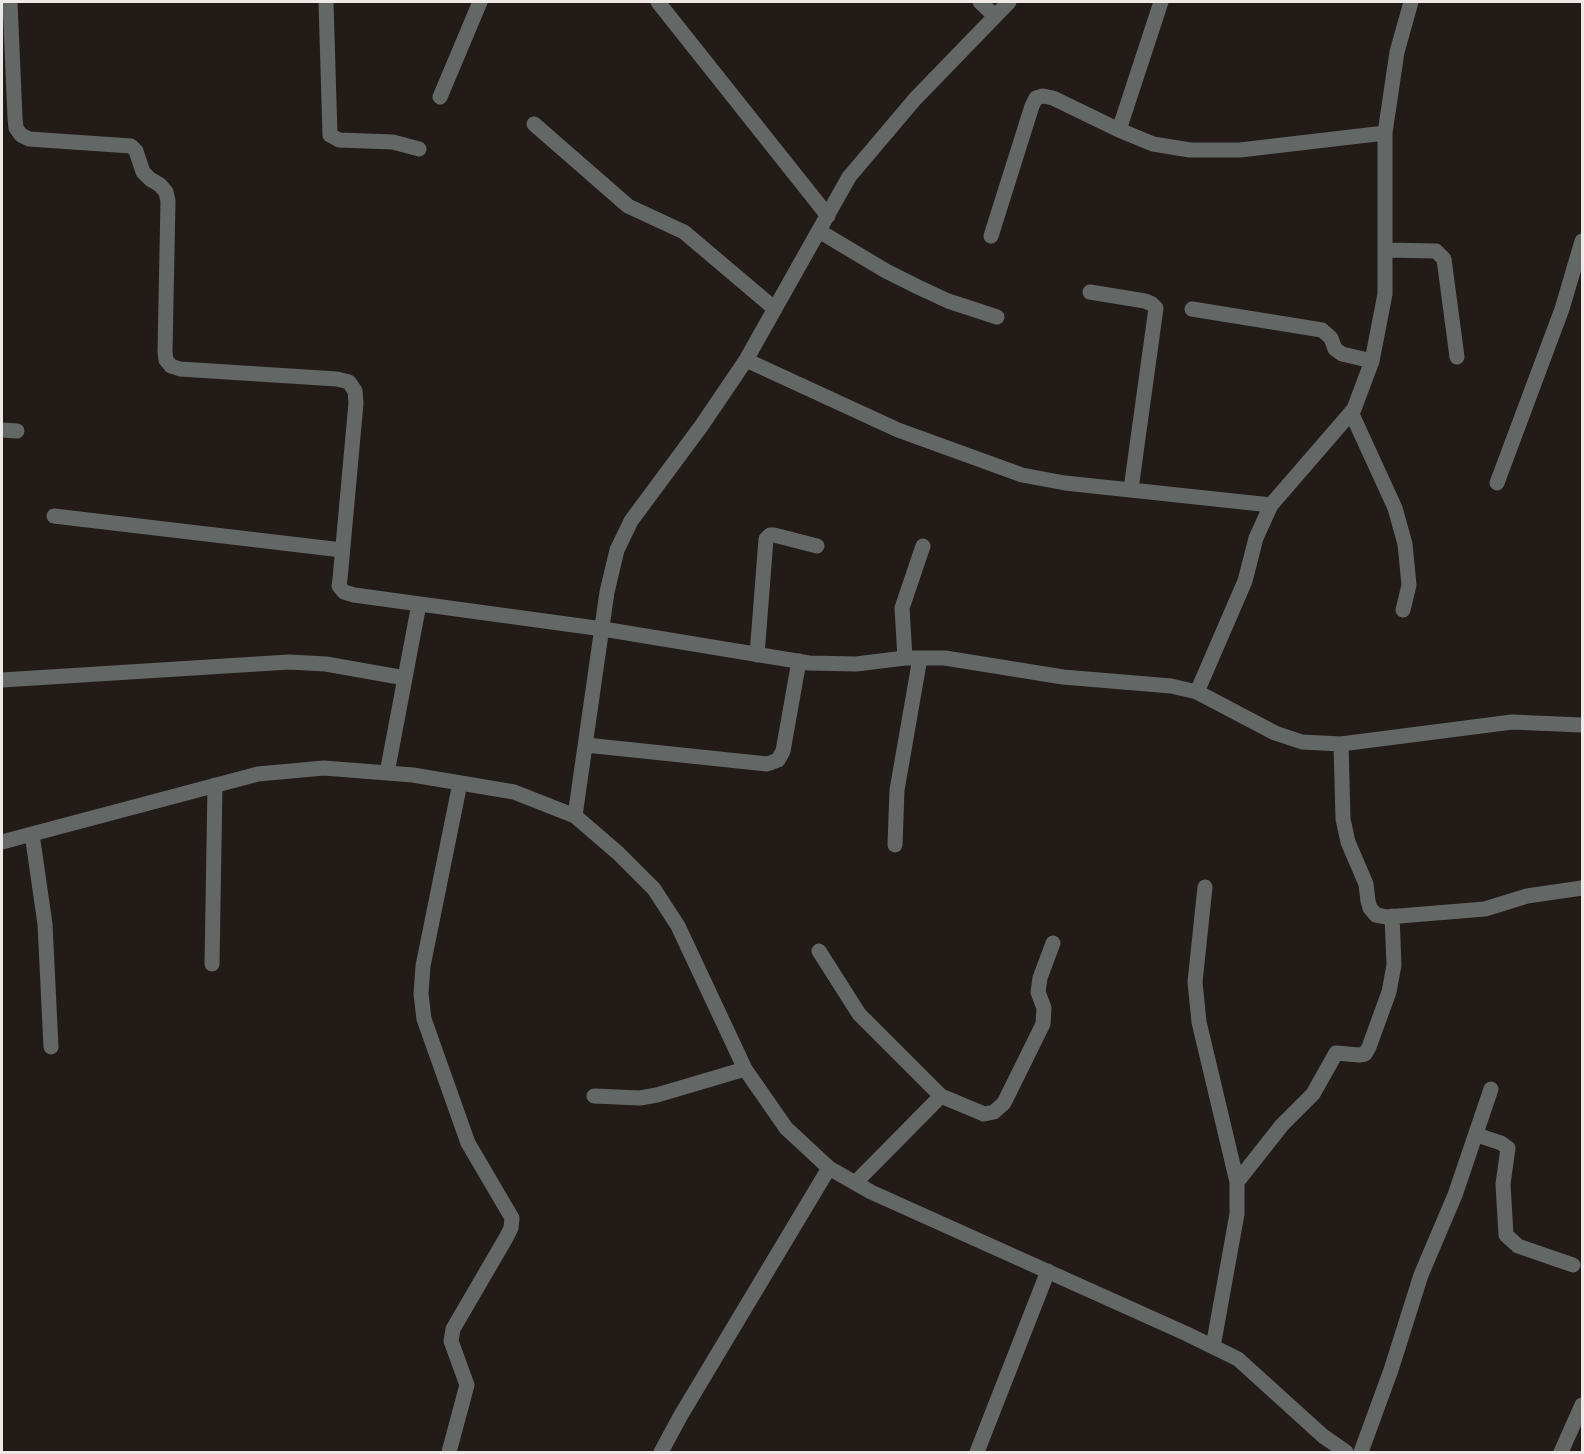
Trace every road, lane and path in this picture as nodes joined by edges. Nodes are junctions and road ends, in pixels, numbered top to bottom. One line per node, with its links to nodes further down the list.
1 (10, 2): 34 (street)
2 (326, 2): 14 (street)
3 (480, 2): 10 (street)
4 (658, 2): 15 (street)
5 (980, 2): 9 (street)
6 (1009, 2): 9 (street)
7 (1161, 2): 12 (street)
8 (1411, 2): 13 (street)
9 (995, 16): 15 (street)
10 (440, 97)
11 (534, 124): 21 (street)
12 (1119, 130): 13 (street); 17 (street)
13 (1385, 132): 19 (street)
14 (419, 149)
15 (828, 216): 16 (street)
16 (819, 231): 21 (street); 23 (street)
17 (991, 236)
18 (1582, 241): 28 (street)
19 (1386, 250): 24 (street); 26 (street)
20 (1090, 292): 29 (street)
21 (775, 309): 25 (street)
22 (1192, 309): 26 (street)
23 (997, 317)
24 (1457, 357)
25 (746, 360): 29 (street); 37 (street)
26 (1372, 361): 27 (street)
27 (1352, 411): 30 (street); 36 (street)
28 (1497, 483)
29 (1131, 489): 30 (street)
30 (1271, 505): 43 (street)
31 (54, 516): 34 (street)
32 (817, 546): 38 (street)
33 (923, 546): 39 (street)
34 (342, 550): 35 (street)
35 (419, 604): 37 (street); 41 (street)
36 (1403, 610)
37 (603, 629): 38 (street); 46 (street)
38 (757, 655): 40 (street)
39 (913, 658): 40 (street); 43 (street); 53 (street)
40 (799, 661): 46 (street)
41 (405, 678): 42 (street); 47 (street)
42 (2, 680)
43 (1197, 692): 45 (street)
44 (1582, 725): 45 (street)
45 (1341, 744): 56 (street)
46 (586, 745): 50 (street)
47 (387, 773): 48 (street); 49 (street)
48 (460, 783): 50 (street); 73 (street)
49 (215, 784): 51 (street); 59 (street)
50 (575, 816): 61 (street)
51 (32, 834): 52 (street); 60 (street)
52 (2, 843)
53 (895, 845)
54 (1205, 887): 67 (street)
55 (1582, 888): 56 (street)
56 (1392, 916): 67 (street)
57 (1053, 943): 64 (street)
58 (819, 951): 64 (street)
59 (212, 964)
60 (51, 1047)
61 (745, 1069): 63 (street); 66 (street)
62 (1491, 1089): 65 (street)
63 (594, 1096)
64 (941, 1096): 68 (street)
65 (1477, 1135): 69 (street); 77 (street)
66 (829, 1168): 68 (street); 74 (street)
67 (1237, 1182): 71 (street)
68 (855, 1183): 70 (street)
69 (1573, 1265)
70 (1048, 1271): 71 (street); 75 (street)
71 (1213, 1347): 76 (street)
72 (1582, 1405): 78 (street)
73 (449, 1452)
74 (661, 1452)
75 (977, 1452)
76 (1346, 1452)
77 (1361, 1452)
78 (1560, 1452)

